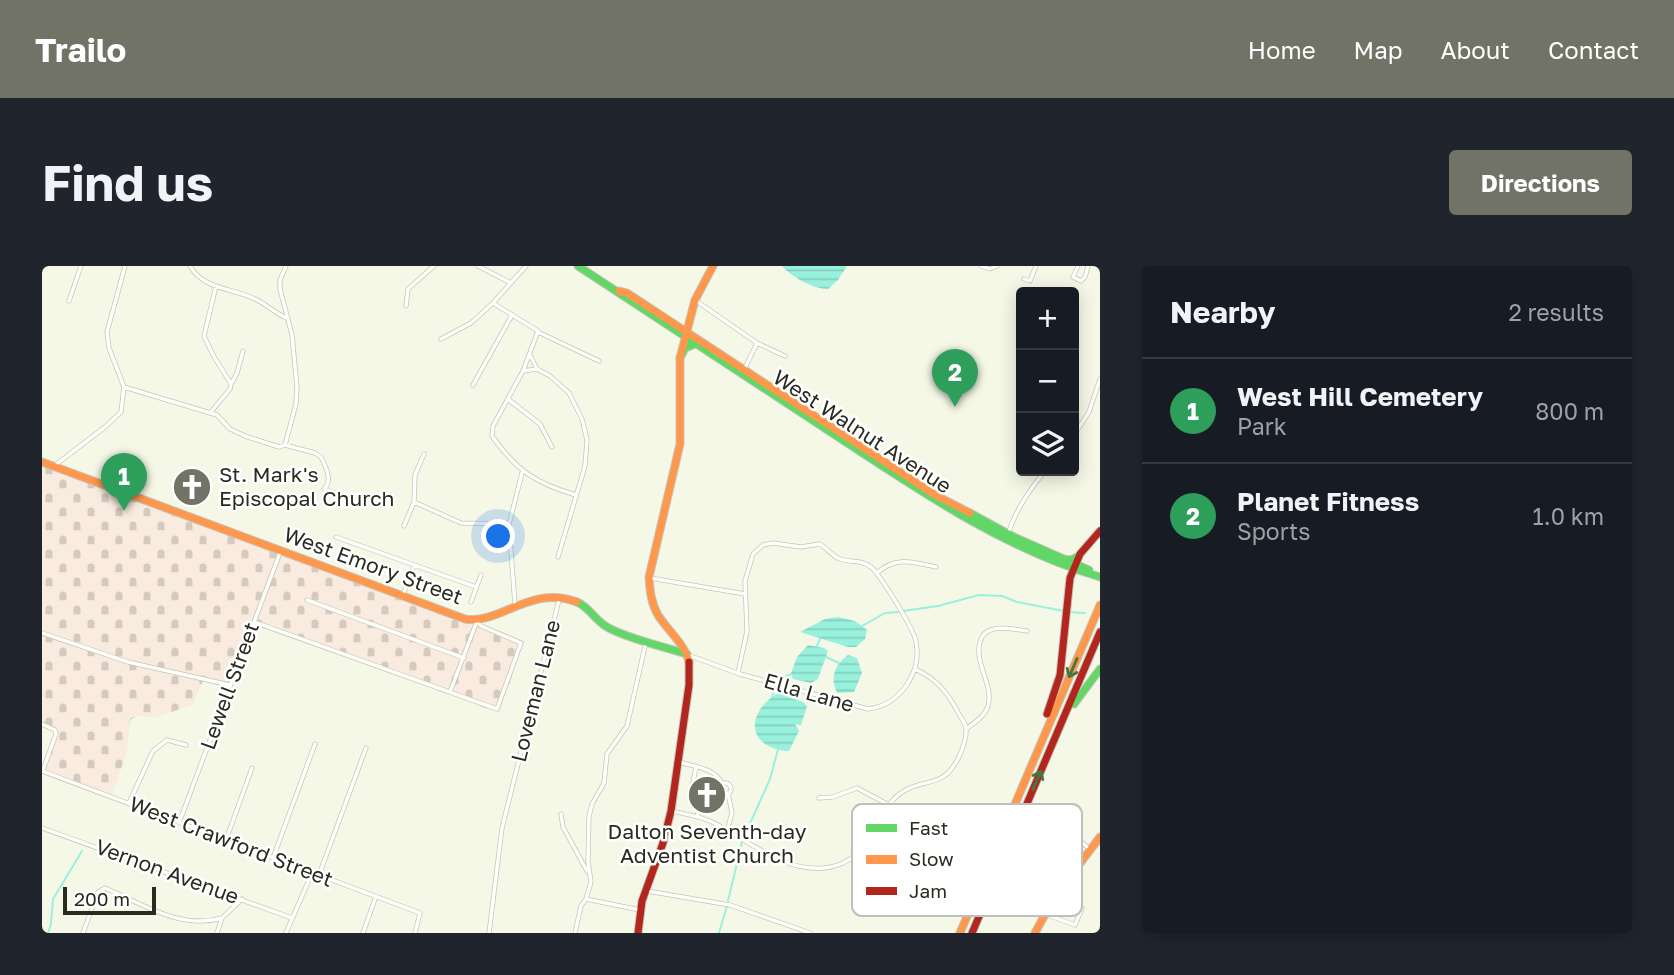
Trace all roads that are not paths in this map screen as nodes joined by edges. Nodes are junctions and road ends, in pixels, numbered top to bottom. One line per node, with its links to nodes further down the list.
1 (81, 266): 20 (street)
2 (125, 266): 43 (street)
3 (190, 266): 17 (street)
4 (286, 266): 24 (street)
5 (433, 266): 22 (street)
6 (478, 266): 16 (street)
7 (526, 266): 16 (street)
8 (578, 266): 18 (main road, West Walnut Avenue)
9 (713, 266): 19 (main road)
10 (981, 266): 11 (street)
11 (997, 266)
12 (1036, 266): 15 (street)
13 (1078, 266): 14 (street)
14 (1088, 266)
15 (1024, 279)
16 (511, 283): 21 (street)
17 (216, 286): 24 (street); 41 (street)
18 (619, 290): 26 (main road, West Walnut Avenue); 28 (main road, West Walnut Avenue)
19 (695, 300): 25 (main road); 30 (street)
20 (69, 301)
21 (493, 303): 23 (street); 29 (street)
22 (406, 306)
23 (512, 315): 27 (street); 42 (street)
24 (288, 319): 47 (street)
25 (689, 320): 26 (main road); 28 (main road)
26 (677, 326): 28 (main road, West Walnut Avenue)
27 (538, 331): 33 (street); 36 (street)
28 (685, 334): 31 (main road, West Walnut Avenue); 35 (main road); 38 (main road, West Walnut Avenue)
29 (441, 338)
30 (757, 343): 34 (street); 38 (street)
31 (695, 344): 35 (main road); 54 (main road, West Walnut Avenue)
32 (243, 351): 41 (street)
33 (529, 354): 37 (street); 39 (street)
34 (785, 356)
35 (680, 358): 73 (main road)
36 (600, 361)
37 (537, 369): 39 (street); 56 (street)
38 (744, 370): 54 (main road, West Walnut Avenue)
39 (523, 371): 44 (street)
40 (1100, 379): 46 (street)
41 (231, 384): 45 (street)
42 (473, 385)
43 (124, 387): 45 (street); 51 (street)
44 (509, 400): 48 (street); 52 (street)
45 (210, 413): 47 (street)
46 (1079, 427)
47 (285, 445): 55 (street)
48 (552, 447)
49 (424, 454): 57 (street)
50 (42, 462): 51 (main road, West Emory Street)
51 (54, 466): 63 (main road, West Emory Street)
52 (522, 472): 56 (street); 58 (street)
53 (1041, 476): 62 (street)
54 (926, 492): 62 (main road, West Walnut Avenue)
55 (335, 493)
56 (576, 495): 65 (street)
57 (414, 502): 58 (street); 59 (street)
58 (509, 524): 81 (street)
59 (404, 526)
60 (1100, 531): 64 (main road)
61 (336, 537): 67 (street)
62 (1006, 537): 66 (main road, West Walnut Avenue)
63 (281, 550): 77 (main road, West Emory Street); 84 (street, Lewell Street)
64 (1080, 554): 66 (main road); 69 (main road)
65 (558, 557)
66 (1062, 561): 69 (main road, West Walnut Avenue); 74 (main road)
67 (414, 565): 75 (street); 77 (street)
68 (936, 566): 70 (street)
69 (1074, 566): 72 (main road, West Walnut Avenue); 74 (main road)
70 (877, 573): 76 (street, Ella Lane); 92 (street)
71 (481, 575): 75 (street, West Emory Street)
72 (1100, 576)
73 (649, 577): 76 (street); 89 (main road)
74 (1070, 578): 107 (main road)
75 (475, 587): 80 (street, West Emory Street)
76 (745, 594): 93 (street, Ella Lane)
77 (403, 595): 83 (main road, West Emory Street)
78 (559, 598): 81 (main road, West Emory Street); 88 (main road); 148 (street, Loveman Lane)
79 (307, 600): 90 (street)
80 (471, 601)
81 (515, 605): 83 (main road, West Emory Street)
82 (1100, 605): 107 (main road, one-way to 107)
83 (477, 621): 90 (street); 95 (street)
84 (254, 622): 94 (street, Lewell Street); 95 (street)
85 (1027, 631): 98 (street)
86 (1100, 632): 96 (main road)
87 (42, 633): 94 (street)
88 (646, 642): 89 (main road); 128 (street)
89 (687, 654): 93 (street, Ella Lane); 102 (main road)
90 (464, 658): 95 (street)
91 (1100, 668): 96 (main road)
92 (915, 669): 93 (street, Ella Lane); 98 (street)
93 (738, 673)
94 (230, 685): 118 (street, Lewell Street)
95 (450, 692)
96 (1063, 720): 114 (main road, one-way to 96)
97 (42, 724): 105 (street)
98 (966, 729): 112 (street)
99 (315, 744): 125 (street)
100 (186, 745): 110 (street)
101 (366, 748): 130 (street)
102 (680, 762): 103 (street); 115 (main road)
103 (696, 767): 106 (street); 117 (street)
104 (252, 768): 122 (street)
105 (42, 771): 110 (street, West Crawford Street)
106 (722, 783): 108 (street); 108 (street)
107 (1023, 785): 113 (main road)
108 (729, 793): 120 (street)
109 (820, 798): 111 (street)
110 (129, 803): 118 (street, West Crawford Street)
111 (887, 804)
112 (890, 804)
113 (1015, 804)
114 (1027, 804)
115 (671, 811): 117 (street); 131 (main road)
116 (561, 814): 128 (street)
117 (697, 817): 120 (street)
118 (179, 823): 122 (street, West Crawford Street)
119 (42, 828): 133 (street, Vernon Avenue)
120 (727, 831): 126 (street)
121 (1100, 837): 124 (main road)
122 (226, 840): 125 (street, West Crawford Street)
123 (1082, 843): 124 (street)
124 (1091, 850): 127 (main road)
125 (272, 858): 129 (street, West Crawford Street)
126 (852, 859)
127 (1082, 863)
128 (589, 872): 134 (street)
129 (312, 873): 130 (street, West Crawford Street); 142 (street)
130 (319, 875): 132 (street, West Crawford Street)
131 (645, 890): 135 (main road); 151 (street)
132 (376, 896): 146 (street); 147 (street, West Crawford Street)
133 (242, 899): 141 (street); 142 (street, Vernon Avenue)
134 (586, 899): 135 (street); 149 (street)
135 (640, 910): 150 (main road)
136 (967, 916): 152 (main road)
137 (979, 916): 153 (main road, one-way to 137)
138 (1044, 916): 154 (main road)
139 (1051, 916): 140 (street)
140 (1079, 916)
141 (222, 918): 143 (street); 144 (street)
142 (292, 918): 145 (street)
143 (83, 933)
144 (217, 933)
145 (286, 933)
146 (363, 933)
147 (415, 933)
148 (489, 933)
149 (575, 933)
150 (638, 933)
151 (810, 933)
152 (960, 933)
153 (972, 933)
154 (1035, 933)

